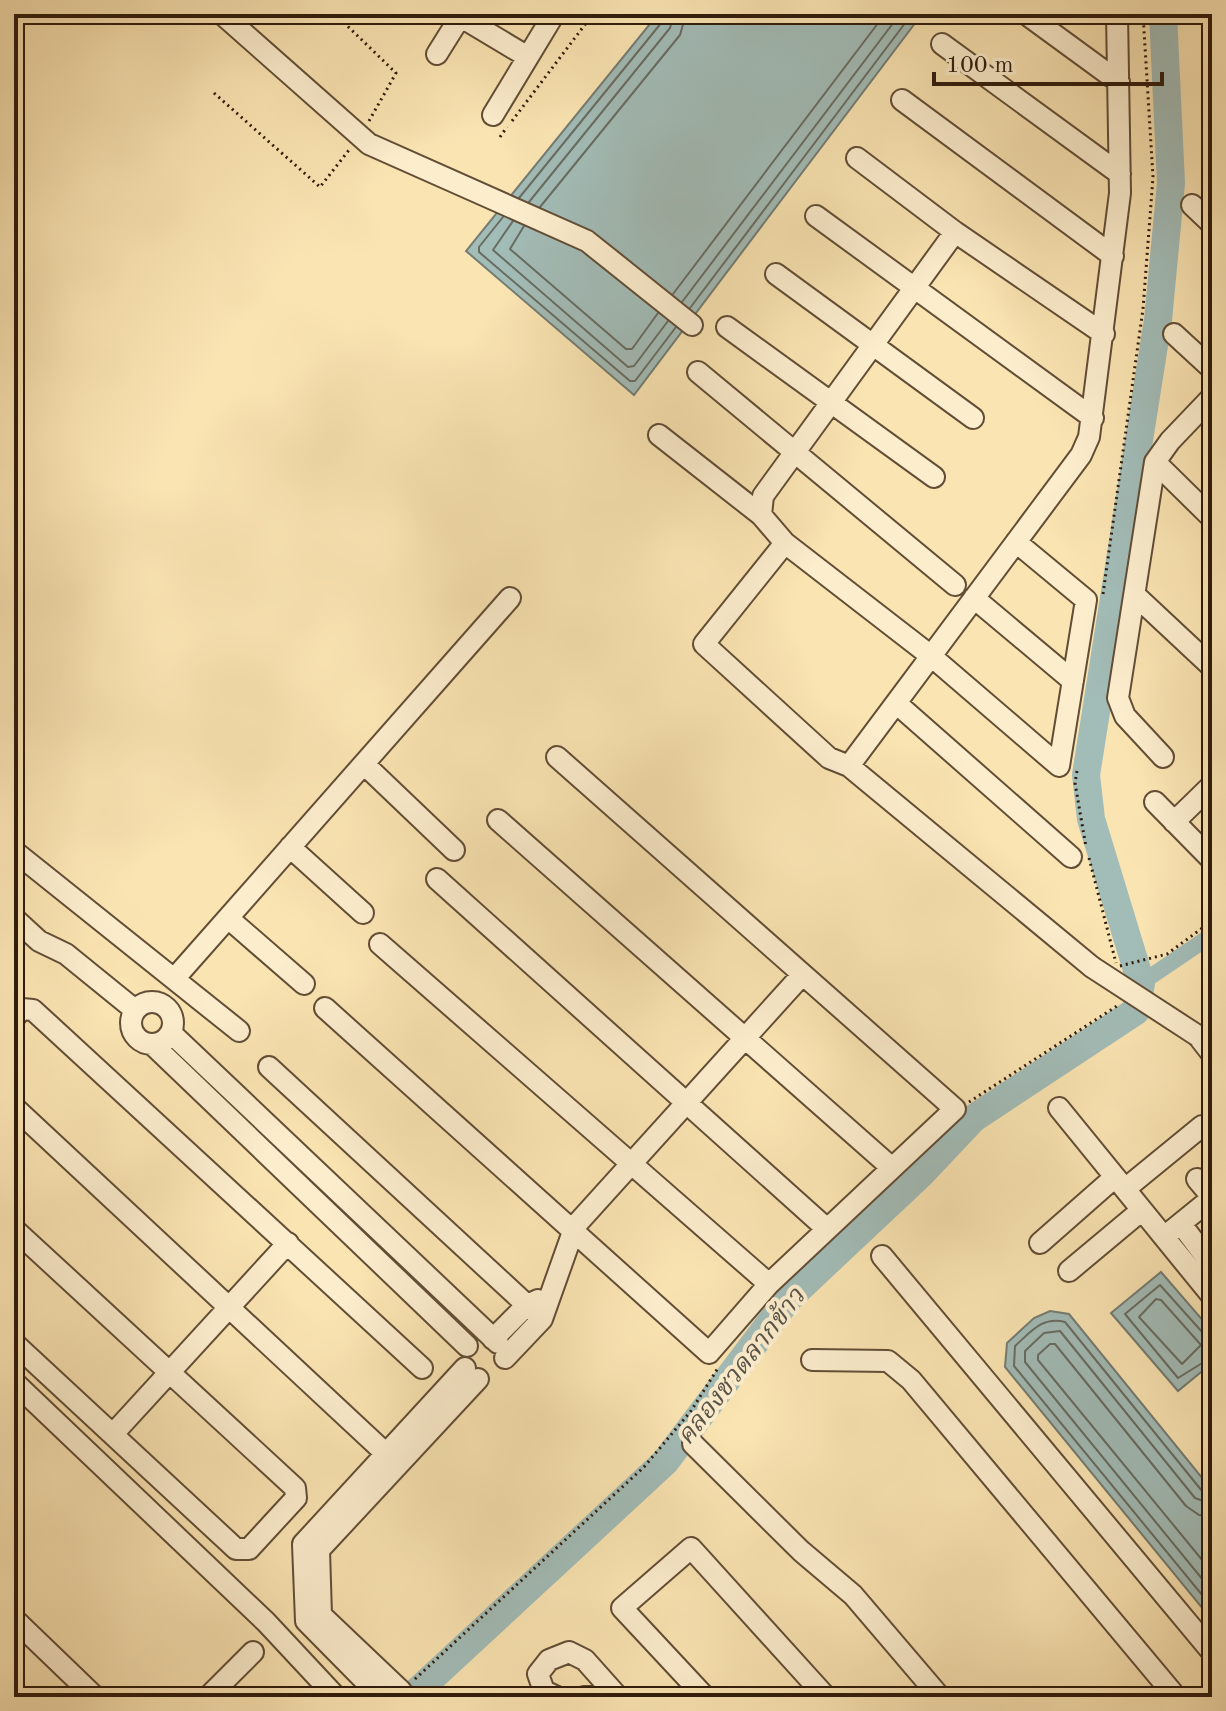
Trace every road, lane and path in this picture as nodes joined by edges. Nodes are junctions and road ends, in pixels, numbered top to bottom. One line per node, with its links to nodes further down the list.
1 (222, 14): 24 (street)
2 (554, 14): 10 (street)
3 (593, 14): 14 (path)
4 (1026, 14): 11 (street)
5 (1117, 14): 11 (street)
6 (1143, 14): 44 (path)
7 (460, 15): 9 (street); 10 (street)
8 (942, 44): 16 (street)
9 (437, 54)
10 (528, 57): 13 (street)
11 (1119, 82): 16 (street)
12 (902, 100): 21 (street)
13 (493, 115)
14 (500, 137)
15 (857, 158): 20 (street)
16 (1120, 174): 21 (street)
17 (1192, 205): 19 (street)
18 (816, 216): 23 (street)
19 (1212, 224)
20 (955, 232): 23 (street); 26 (street)
21 (1113, 256): 26 (street)
22 (776, 274): 28 (street)
23 (914, 289): 28 (street); 34 (street)
24 (692, 325)
25 (727, 327): 32 (street)
26 (1104, 334): 34 (street)
27 (1174, 334): 29 (street)
28 (874, 345): 32 (street); 33 (street)
29 (1212, 369)
30 (698, 372): 36 (street)
31 (1212, 397): 37 (street)
32 (831, 404): 36 (street); 38 (street)
33 (973, 418)
34 (1093, 418): 41 (street)
35 (659, 435): 39 (street)
36 (794, 454): 39 (street); 43 (street)
37 (1155, 462): 40 (street); 45 (street)
38 (934, 477)
39 (761, 515): 42 (street)
40 (1212, 518)
41 (1016, 542): 47 (street); 50 (street)
42 (785, 543): 48 (street); 55 (street)
43 (955, 585)
44 (1103, 595)
45 (1135, 595): 49 (street); 53 (street)
46 (510, 598): 54 (street)
47 (974, 598): 48 (street); 50 (street)
48 (931, 656): 50 (street); 51 (street)
49 (1212, 667)
50 (1073, 681)
51 (896, 703): 55 (street); 64 (street)
52 (557, 757): 74 (street)
53 (1163, 757)
54 (364, 764): 61 (street); 62 (street)
55 (849, 766): 85 (street, bridge)
56 (1078, 768): 72 (path)
57 (1212, 785): 60 (street)
58 (1155, 802): 60 (street)
59 (498, 820): 83 (street)
60 (1174, 822): 65 (street)
61 (290, 847): 67 (street); 69 (street)
62 (454, 850)
63 (14, 851): 75 (street)
64 (1071, 857)
65 (1212, 860)
66 (437, 879): 87 (street)
67 (363, 913)
68 (14, 918): 79 (street)
69 (228, 918): 75 (street); 76 (street)
70 (1212, 921): 72 (path)
71 (380, 944): 92 (street)
72 (1117, 966): 73 (path)
73 (1119, 974)
74 (802, 975): 83 (street); 93 (street)
75 (174, 979): 81 (street)
76 (304, 984)
77 (1124, 1000): 88 (path)
78 (325, 1008): 103 (street)
79 (135, 1010): 82 (street); 84 (street)
80 (14, 1018): 105 (street)
81 (239, 1031)
82 (171, 1033): 84 (street); 96 (street)
83 (745, 1038): 87 (street); 93 (street)
84 (152, 1044): 98 (street)
85 (1212, 1054)
86 (269, 1067): 113 (street)
87 (686, 1103): 92 (street); 102 (street)
88 (968, 1104)
89 (14, 1107): 112 (street)
90 (1059, 1108): 95 (street)
91 (1202, 1126): 95 (street)
92 (631, 1163): 103 (street); 110 (street)
93 (892, 1168): 102 (street)
94 (1197, 1179): 97 (street)
95 (1120, 1183): 99 (street); 106 (street)
96 (339, 1192): 98 (street); 116 (street)
97 (1212, 1198): 100 (street)
98 (323, 1207): 115 (street)
99 (1142, 1210): 104 (street); 109 (street)
100 (1181, 1224): 104 (street); 108 (street)
101 (14, 1229): 120 (street)
102 (827, 1229): 110 (street)
103 (573, 1230): 110 (street); 113 (street)
104 (1164, 1237): 111 (street)
105 (288, 1243): 112 (street); 119 (street)
106 (1040, 1243)
107 (882, 1256): 128 (street)
108 (1212, 1265)
109 (1069, 1271)
110 (769, 1284)
111 (1212, 1296)
112 (229, 1305): 120 (street); 125 (street)
113 (534, 1312): 116 (street)
114 (14, 1343): 123 (street)
115 (467, 1346): 116 (street); 121 (street)
116 (499, 1346): 121 (street)
117 (812, 1360): 139 (street)
118 (721, 1361): 129 (path)
119 (422, 1368)
120 (170, 1372): 123 (street); 123 (street)
121 (471, 1374): 125 (street)
122 (14, 1382): 132 (street)
123 (113, 1434)
124 (693, 1444): 138 (street)
125 (390, 1458): 129 (street)
126 (14, 1619): 130 (street)
127 (253, 1652): 131 (street)
128 (1212, 1652)
129 (395, 1693)
130 (95, 1697)
131 (208, 1697)
132 (336, 1697)
133 (557, 1697): 135 (street)
134 (584, 1697): 135 (street)
135 (617, 1697)
136 (705, 1697): 137 (street)
137 (826, 1697)
138 (940, 1697)
139 (1176, 1697)

